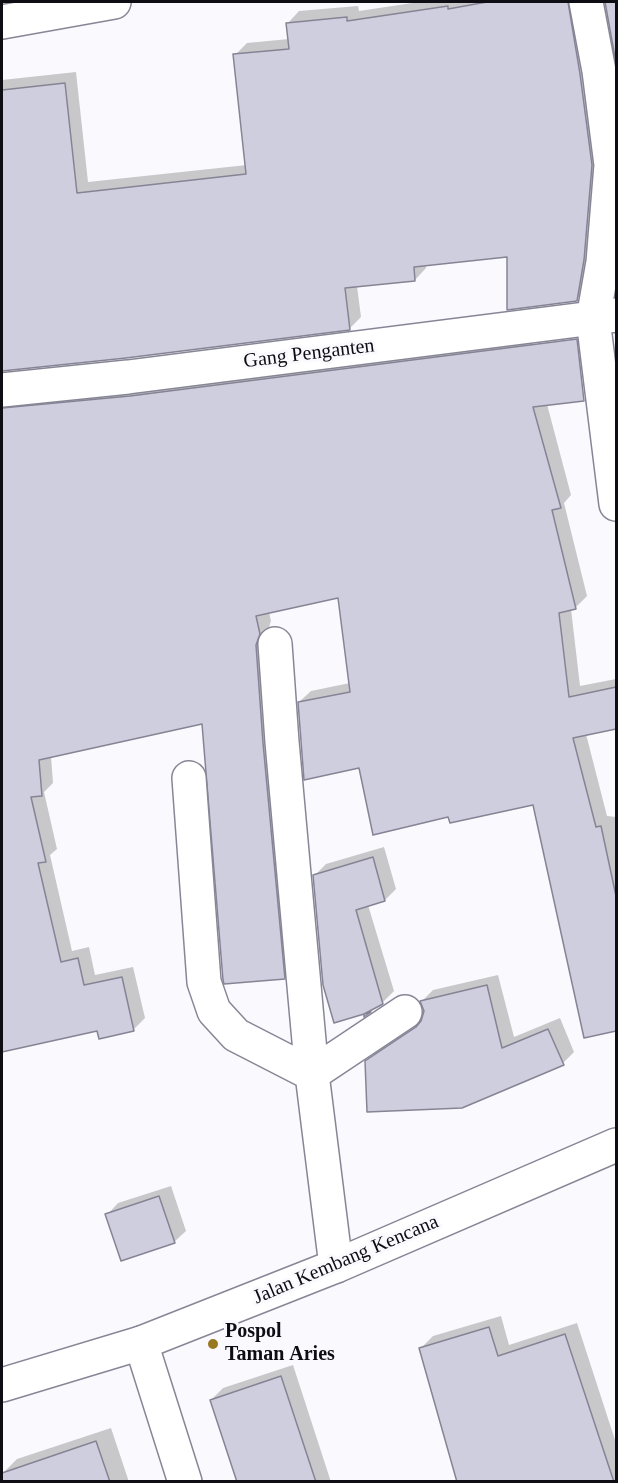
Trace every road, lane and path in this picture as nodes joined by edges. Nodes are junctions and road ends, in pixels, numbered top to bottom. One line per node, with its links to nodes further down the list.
1 (114, 2): 3 (street)
2 (586, 2): 4 (street)
3 (2, 22)
4 (605, 317): 5 (street, Gang Penganten); 6 (street)
5 (2, 390)
6 (616, 504)
7 (275, 644): 10 (street)
8 (189, 778): 10 (street)
9 (405, 1011): 10 (street)
10 (312, 1074): 12 (street)
11 (616, 1144): 12 (street, Jalan Kembang Kencana)
12 (336, 1266): 13 (street, Jalan Kembang Kencana)
13 (141, 1343): 14 (street, Jalan Kembang Kencana); 15 (street)
14 (2, 1385)
15 (185, 1482)

